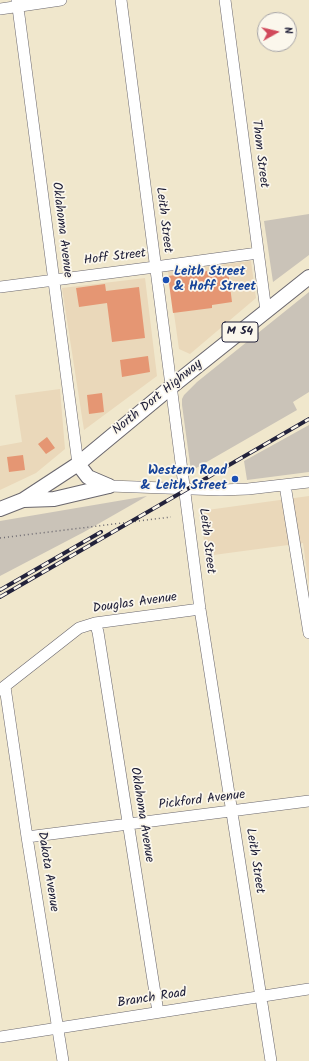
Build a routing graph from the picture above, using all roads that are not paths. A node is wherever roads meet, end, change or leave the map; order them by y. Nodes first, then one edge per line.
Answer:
1 (61, 0) edge
2 (121, 0) edge
3 (225, 0) edge
4 (17, 3) edge
5 (0, 9) edge
6 (258, 253) junction
7 (155, 267) junction
8 (309, 276) edge
9 (53, 280) junction
10 (0, 287) edge
11 (266, 311) junction
12 (171, 387) junction
13 (78, 464) junction
14 (309, 482) edge
15 (285, 485) junction
16 (109, 486) junction
17 (185, 490) junction
18 (23, 500) junction
19 (0, 509) edge
20 (200, 609) junction
21 (95, 623) junction
22 (309, 633) edge
23 (2, 688) edge
24 (309, 801) edge
25 (232, 811) junction
26 (128, 823) junction
27 (27, 837) junction
28 (309, 989) edge
29 (261, 996) junction
30 (158, 1012) junction
31 (57, 1028) junction
32 (0, 1037) edge
33 (63, 1061) edge
34 (271, 1061) edge

1 - 4 street
2 - 7 street, Leith Street
3 - 6 street, Thom Street
4 - 5 street
4 - 9 street, Oklahoma Avenue
6 - 7 street, Hoff Street
6 - 11 street, Thom Street
7 - 9 street, Hoff Street
7 - 12 street, Leith Street
8 - 11 main road, North Dort Highway / M 54
9 - 10 street, Hoff Street
9 - 13 street, Oklahoma Avenue
11 - 12 main road, North Dort Highway / M 54
12 - 13 main road, North Dort Highway / M 54
12 - 17 street, Leith Street
13 - 16 main road
13 - 18 main road, North Dort Highway / M 54
14 - 15 street
15 - 17 street
15 - 22 street
16 - 17 street
16 - 18 main road
17 - 20 street, Leith Street
18 - 19 main road, North Dort Highway / M 54
20 - 21 street, Douglas Avenue
20 - 25 street, Leith Street
21 - 23 street, Douglas Avenue
21 - 26 street, Oklahoma Avenue
23 - 27 street, Dakota Avenue
24 - 25 street, Pickford Avenue
25 - 26 street, Pickford Avenue
25 - 29 street, Leith Street
26 - 27 street, Pickford Avenue
26 - 30 street, Oklahoma Avenue
27 - 31 street, Dakota Avenue
28 - 29 street, Branch Road
29 - 30 street, Branch Road
29 - 34 street, Leith Street
30 - 31 street, Branch Road
31 - 32 street, Branch Road
31 - 33 street, Dakota Avenue

